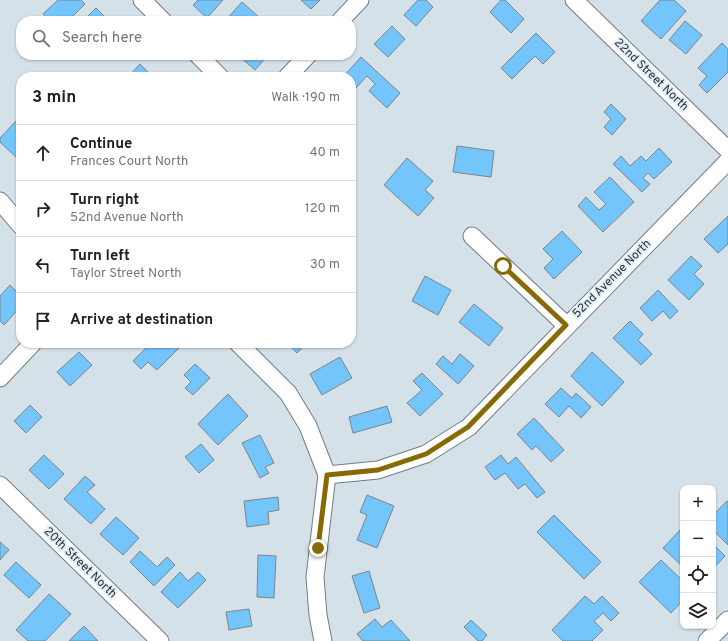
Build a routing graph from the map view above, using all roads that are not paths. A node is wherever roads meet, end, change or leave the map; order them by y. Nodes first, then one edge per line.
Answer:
1 (142, 0) edge
2 (360, 0) edge
3 (574, 0) edge
4 (158, 16) edge
5 (345, 16) edge
6 (203, 60) edge
7 (303, 60) edge
8 (215, 72) edge
9 (293, 72) edge
10 (728, 150) edge
11 (728, 161) edge
12 (0, 201) edge
13 (16, 220) edge
14 (472, 236) dead end
15 (566, 325) junction
16 (28, 348) edge
17 (243, 348) edge
18 (0, 378) edge
19 (327, 475) junction
20 (0, 486) edge
21 (728, 620) edge
22 (160, 641) edge
23 (323, 641) edge
24 (707, 641) edge

1 - 4 street
2 - 5 street
3 - 10 street, 22nd Street North
6 - 8 street
7 - 9 street
11 - 15 street, 52nd Avenue North
12 - 13 street
14 - 15 street
15 - 19 street, 52nd Avenue North
16 - 18 street
17 - 19 street
19 - 23 street
20 - 22 street, 20th Street North
21 - 24 street

